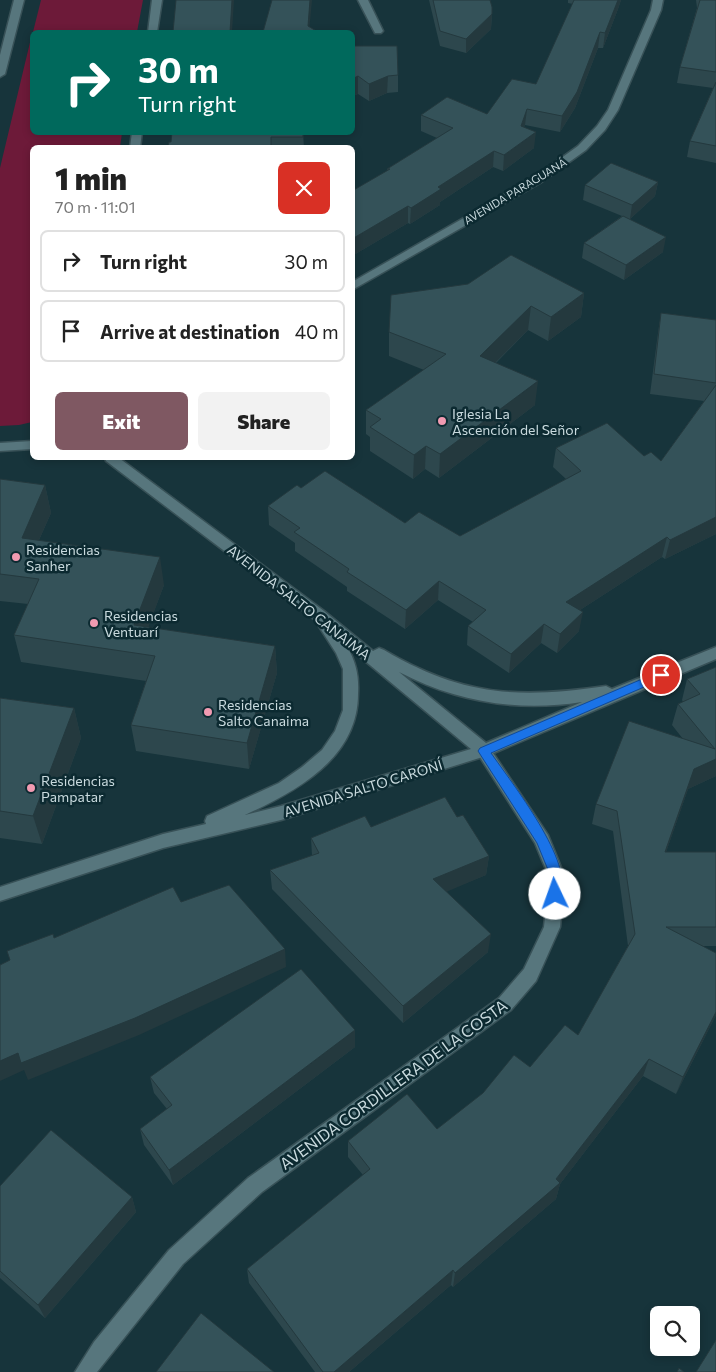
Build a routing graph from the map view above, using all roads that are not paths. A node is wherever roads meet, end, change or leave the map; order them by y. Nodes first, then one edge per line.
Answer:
1 (19, 0) edge
2 (157, 0) edge
3 (363, 0) edge
4 (658, 0) edge
5 (152, 30) edge
6 (378, 31) dead end
7 (0, 74) edge
8 (355, 285) edge
9 (30, 445) edge
10 (0, 447) edge
11 (114, 460) edge
12 (319, 615) junction
13 (716, 653) edge
14 (624, 690) junction
15 (484, 751) junction
16 (163, 841) junction
17 (0, 894) edge
18 (85, 1372) edge

1 - 7 street
2 - 5 street
3 - 6 street
4 - 8 street, AVENIDA PARAGUANÁ
9 - 10 street
11 - 12 street, AVENIDA SALTO CANAIMA
12 - 14 street
12 - 15 street, AVENIDA SALTO CANAIMA
12 - 16 street
13 - 14 street, AVENIDA SALTO CARONÍ
14 - 15 street, AVENIDA SALTO CARONÍ
15 - 16 street, AVENIDA SALTO CARONÍ
15 - 18 street, AVENIDA CORDILLERA DE LA COSTA
16 - 17 street, AVENIDA SALTO CARONÍ

